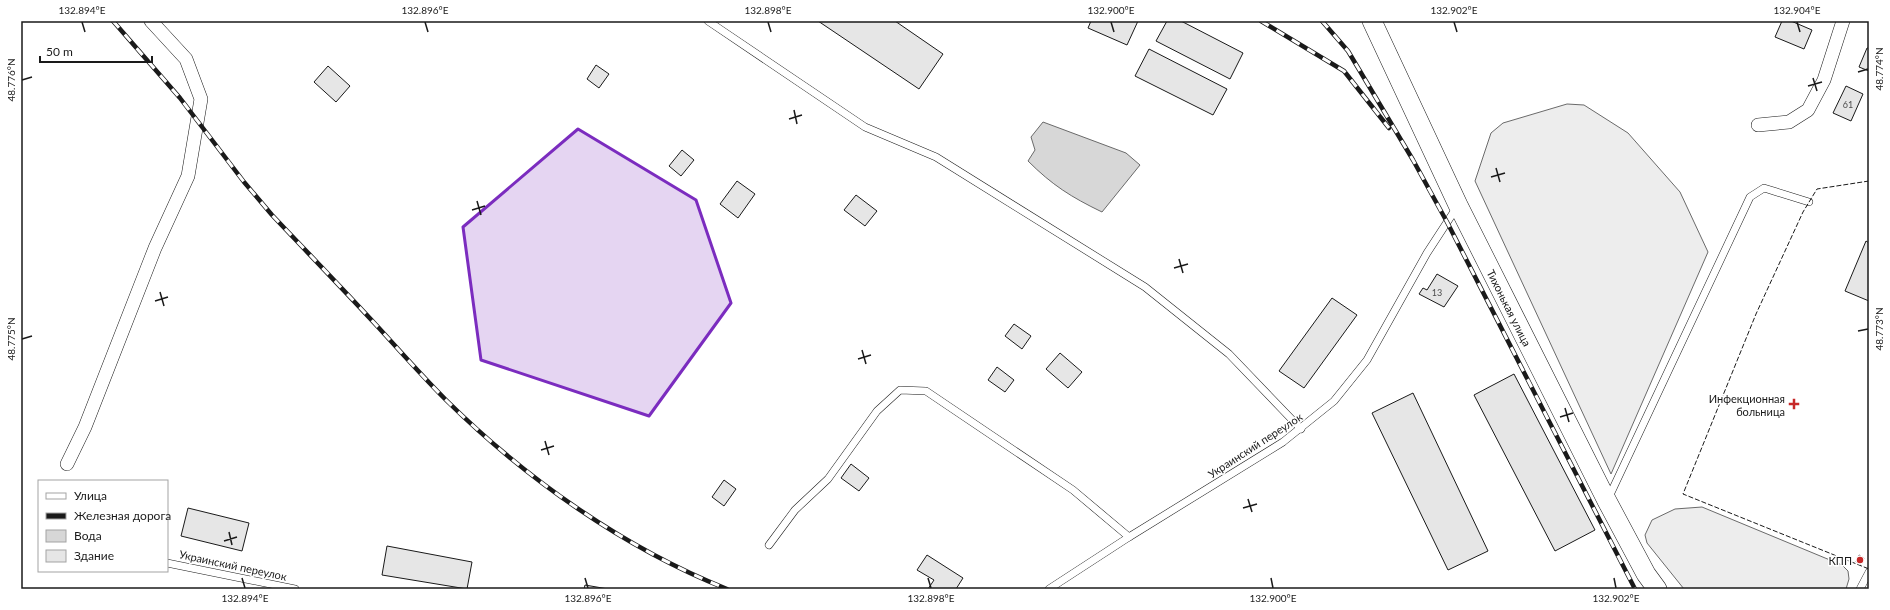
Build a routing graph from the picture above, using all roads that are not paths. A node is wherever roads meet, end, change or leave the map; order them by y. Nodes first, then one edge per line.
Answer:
1 (151, 21) edge
2 (708, 21) edge
3 (1372, 21) edge
4 (1843, 21) edge
5 (1758, 125) dead end
6 (1809, 202) dead end
7 (1458, 205) junction
8 (1301, 429) junction
9 (67, 464) dead end
10 (1607, 501) junction
11 (1129, 537) junction
12 (769, 545) dead end
13 (168, 563) edge
14 (1869, 572) edge
15 (295, 589) edge
16 (1049, 589) edge
17 (1657, 589) edge
18 (1860, 589) edge

1 - 9 street
2 - 8 lane
3 - 7 street, Тихонькая улица
4 - 5 street
6 - 10 lane
7 - 8 lane, Украинский переулок
7 - 10 street, Тихонькая улица
8 - 11 lane, Украинский переулок
10 - 17 street, Тихонькая улица
11 - 12 lane
11 - 16 lane, Украинский переулок
13 - 15 lane, Украинский переулок
14 - 18 lane

